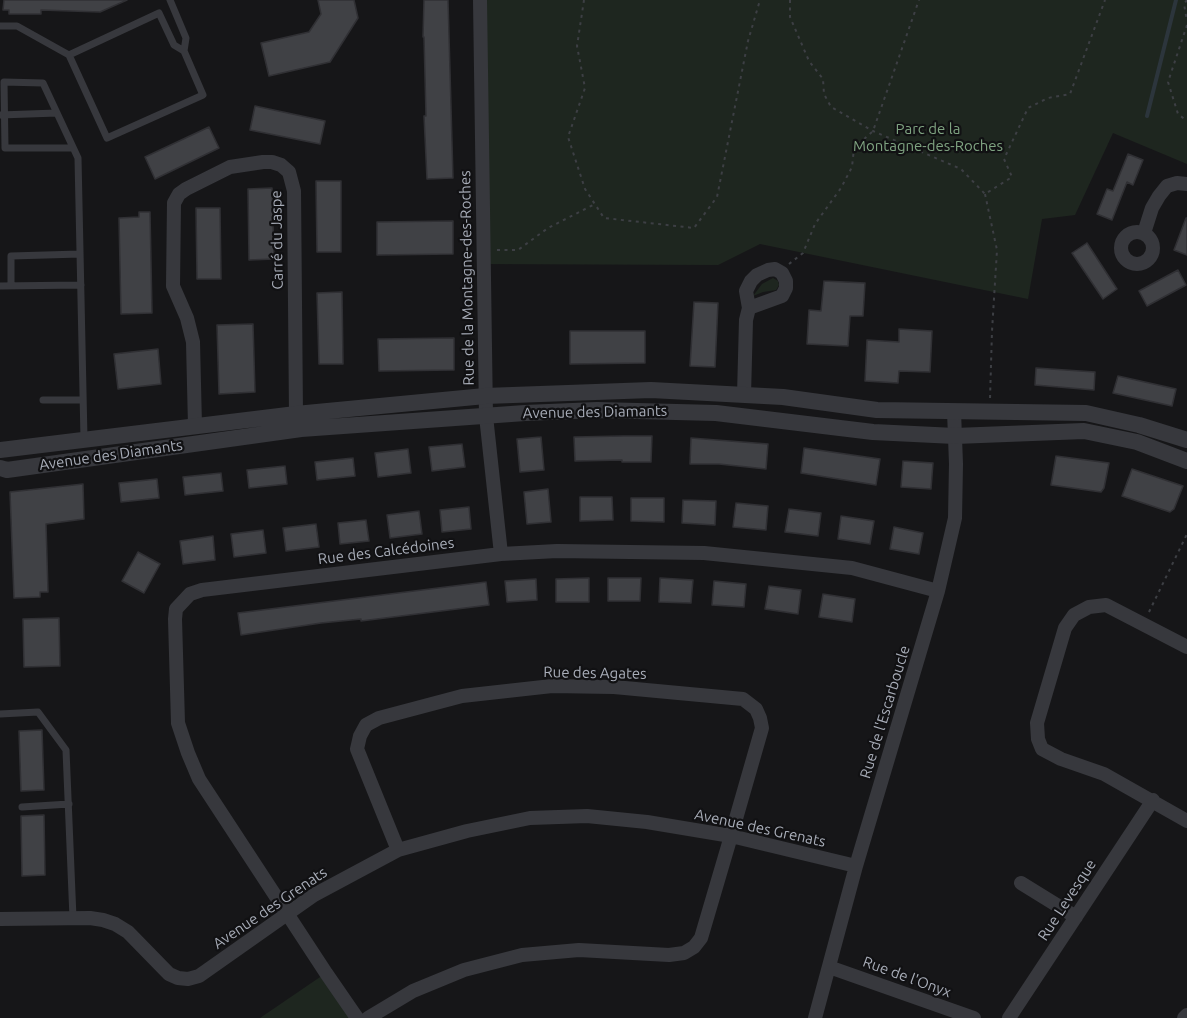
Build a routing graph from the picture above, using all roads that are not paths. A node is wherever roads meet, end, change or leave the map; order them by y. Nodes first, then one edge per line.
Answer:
1 (170, 0) edge
2 (480, 0) edge
3 (0, 26) edge
4 (184, 51) junction
5 (69, 55) junction
6 (57, 113) junction
7 (2, 115) edge
8 (74, 148) junction
9 (1187, 184) edge
10 (1144, 233) dead end
11 (80, 254) junction
12 (81, 285) junction
13 (0, 286) edge
14 (11, 286) junction
15 (749, 308) junction
16 (744, 394) junction
17 (485, 396) junction
18 (43, 400) dead end
19 (83, 400) junction
20 (954, 411) junction
21 (297, 414) junction
22 (486, 416) junction
23 (195, 426) junction
24 (955, 436) junction
25 (84, 439) junction
26 (1187, 440) edge
27 (0, 450) edge
28 (1187, 461) edge
29 (0, 468) edge
30 (501, 554) junction
31 (938, 591) junction
32 (1187, 647) edge
33 (0, 714) edge
34 (1153, 800) junction
35 (69, 804) junction
36 (22, 807) dead end
37 (1187, 821) edge
38 (731, 836) junction
39 (398, 850) junction
40 (856, 866) junction
41 (1021, 883) dead end
42 (287, 914) junction
43 (1076, 917) junction
44 (0, 918) edge
45 (73, 918) junction
46 (830, 967) junction
47 (1187, 1015) edge
48 (357, 1018) edge
49 (368, 1018) edge
50 (815, 1018) edge
51 (974, 1018) edge
52 (1009, 1018) edge
53 (1184, 1018) edge

1 - 4 lane
2 - 17 street, Rue de la Montagne-des-Roches
3 - 5 lane
4 - 5 lane
4 - 5 lane
6 - 7 lane
6 - 7 lane
6 - 8 lane
7 - 8 lane
8 - 11 lane
9 - 10 street
11 - 12 lane
11 - 14 lane
12 - 14 lane
12 - 19 lane
13 - 14 lane
15 - 15 street
15 - 16 street
16 - 17 street, Avenue des Diamants
16 - 20 street, Avenue des Diamants
17 - 21 street, Avenue des Diamants
17 - 22 street, Rue de la Montagne-des-Roches
18 - 19 lane
19 - 25 lane
20 - 24 street, Rue de l'Escarboucle
20 - 26 street, Avenue des Diamants
21 - 23 street, Avenue des Diamants
21 - 23 street, Carré du Jaspe
22 - 24 street, Avenue des Diamants
22 - 29 street, Avenue des Diamants
22 - 30 street, Rue de la Montagne-des-Roches
23 - 25 street, Avenue des Diamants
24 - 28 street, Avenue des Diamants
24 - 31 street, Rue de l'Escarboucle
25 - 27 street, Avenue des Diamants
30 - 31 street, Rue des Calcédoines
30 - 42 street, Rue des Calcédoines
31 - 40 street, Rue de l'Escarboucle
32 - 34 street
33 - 35 lane
34 - 37 street
34 - 43 street, Rue Levesque
35 - 36 lane
35 - 45 lane
38 - 39 street, Avenue des Grenats
38 - 39 street, Rue des Agates
38 - 40 street, Avenue des Grenats
38 - 49 street
39 - 42 street, Avenue des Grenats
40 - 46 street, Rue de l'Escarboucle
41 - 43 street
42 - 45 street, Avenue des Grenats
42 - 48 street
43 - 52 street, Rue Levesque
44 - 45 street, Avenue des Grenats
46 - 50 street, Rue de l'Escarboucle
46 - 51 street, Rue de l'Onyx
47 - 53 street

